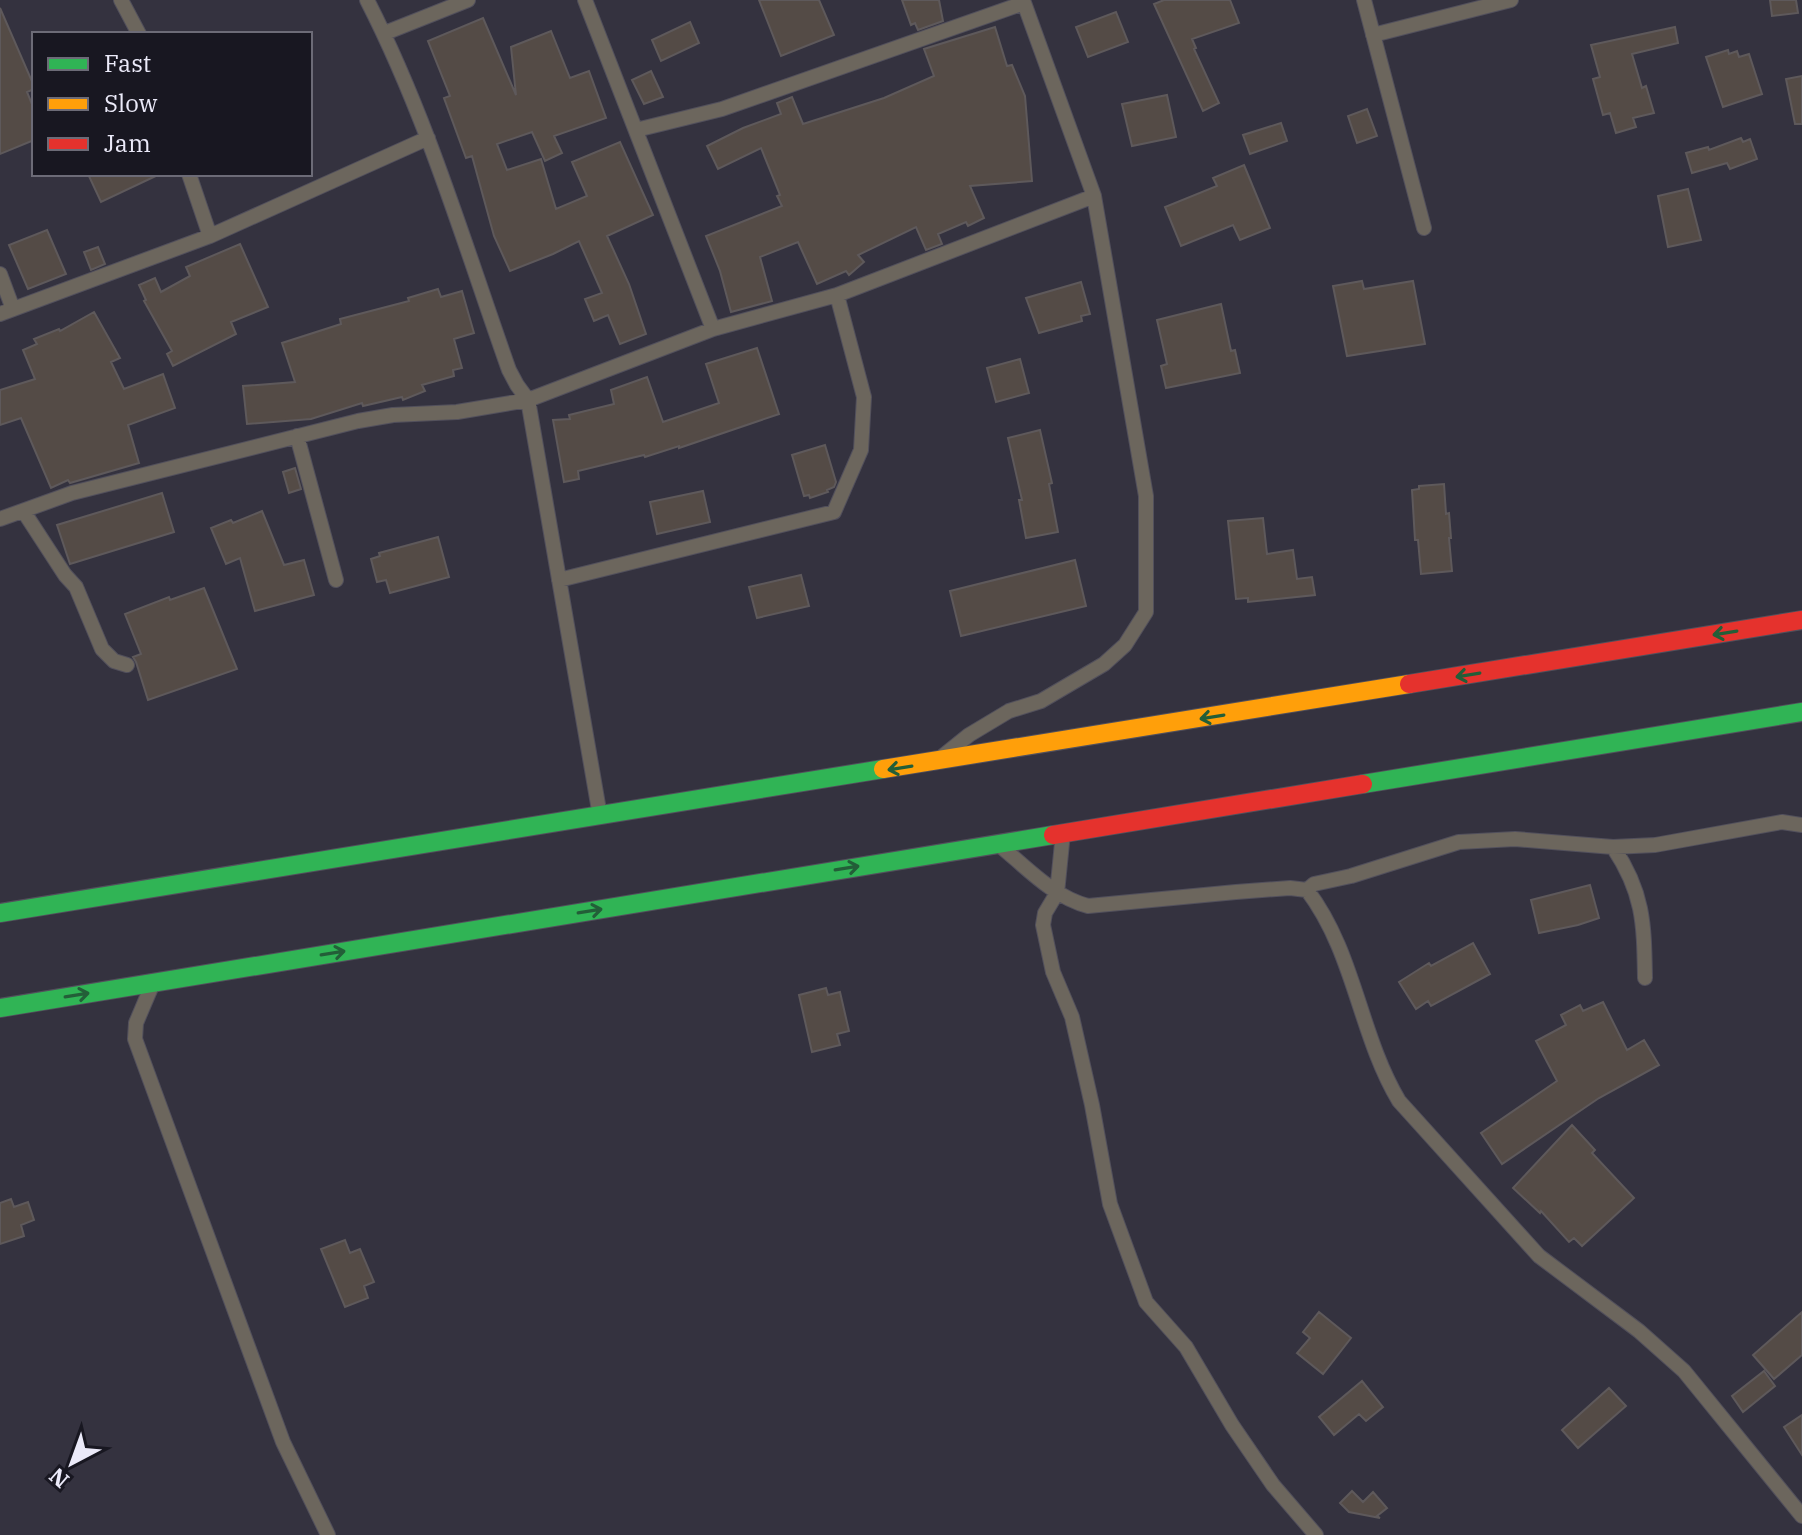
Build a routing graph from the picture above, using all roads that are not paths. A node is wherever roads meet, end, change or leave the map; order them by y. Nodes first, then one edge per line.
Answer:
1 (121, 0) edge
2 (367, 0) edge
3 (468, 0) edge
4 (585, 0) edge
5 (1364, 0) edge
6 (1511, 0) edge
7 (1024, 2) edge
8 (138, 32) edge
9 (385, 33) junction
10 (1373, 35) junction
11 (636, 130) junction
12 (428, 138) junction
13 (190, 176) edge
14 (1094, 196) junction
15 (1424, 228) dead end
16 (210, 236) junction
17 (0, 274) edge
18 (837, 295) junction
19 (7, 312) edge
20 (713, 329) junction
21 (528, 400) junction
22 (297, 436) junction
23 (24, 512) junction
24 (0, 519) edge
25 (336, 580) dead end
26 (559, 580) junction
27 (1802, 620) edge
28 (127, 665) dead end
29 (1802, 712) edge
30 (935, 762) junction
31 (600, 816) junction
32 (1802, 825) edge
33 (1063, 833) junction
34 (997, 844) junction
35 (1613, 847) junction
36 (1307, 890) junction
37 (1057, 893) junction
38 (0, 913) edge
39 (1645, 978) dead end
40 (153, 983) junction
41 (0, 1008) edge
42 (1802, 1516) edge
43 (328, 1535) edge
44 (1316, 1535) edge

1 - 8 street
2 - 9 street
3 - 9 street
4 - 11 street
5 - 10 street
6 - 10 street
7 - 11 street
7 - 14 street
9 - 12 street
10 - 15 street
11 - 20 street
12 - 16 street
12 - 21 street
13 - 16 street
14 - 18 street
14 - 30 street
16 - 19 street
17 - 19 street
18 - 20 street
18 - 26 street
20 - 21 street
21 - 22 street
21 - 26 street
22 - 23 street
22 - 25 street
23 - 24 street
23 - 28 street
26 - 31 street
27 -> 30 highway
29 - 33 highway
30 -> 31 highway
31 - 38 highway
32 - 35 street
33 - 34 highway
33 - 37 street
34 - 37 street
40 -> 34 highway
35 - 36 street
35 - 39 street
36 - 37 street
36 - 42 street
37 - 44 street
41 -> 40 highway
40 - 43 street

